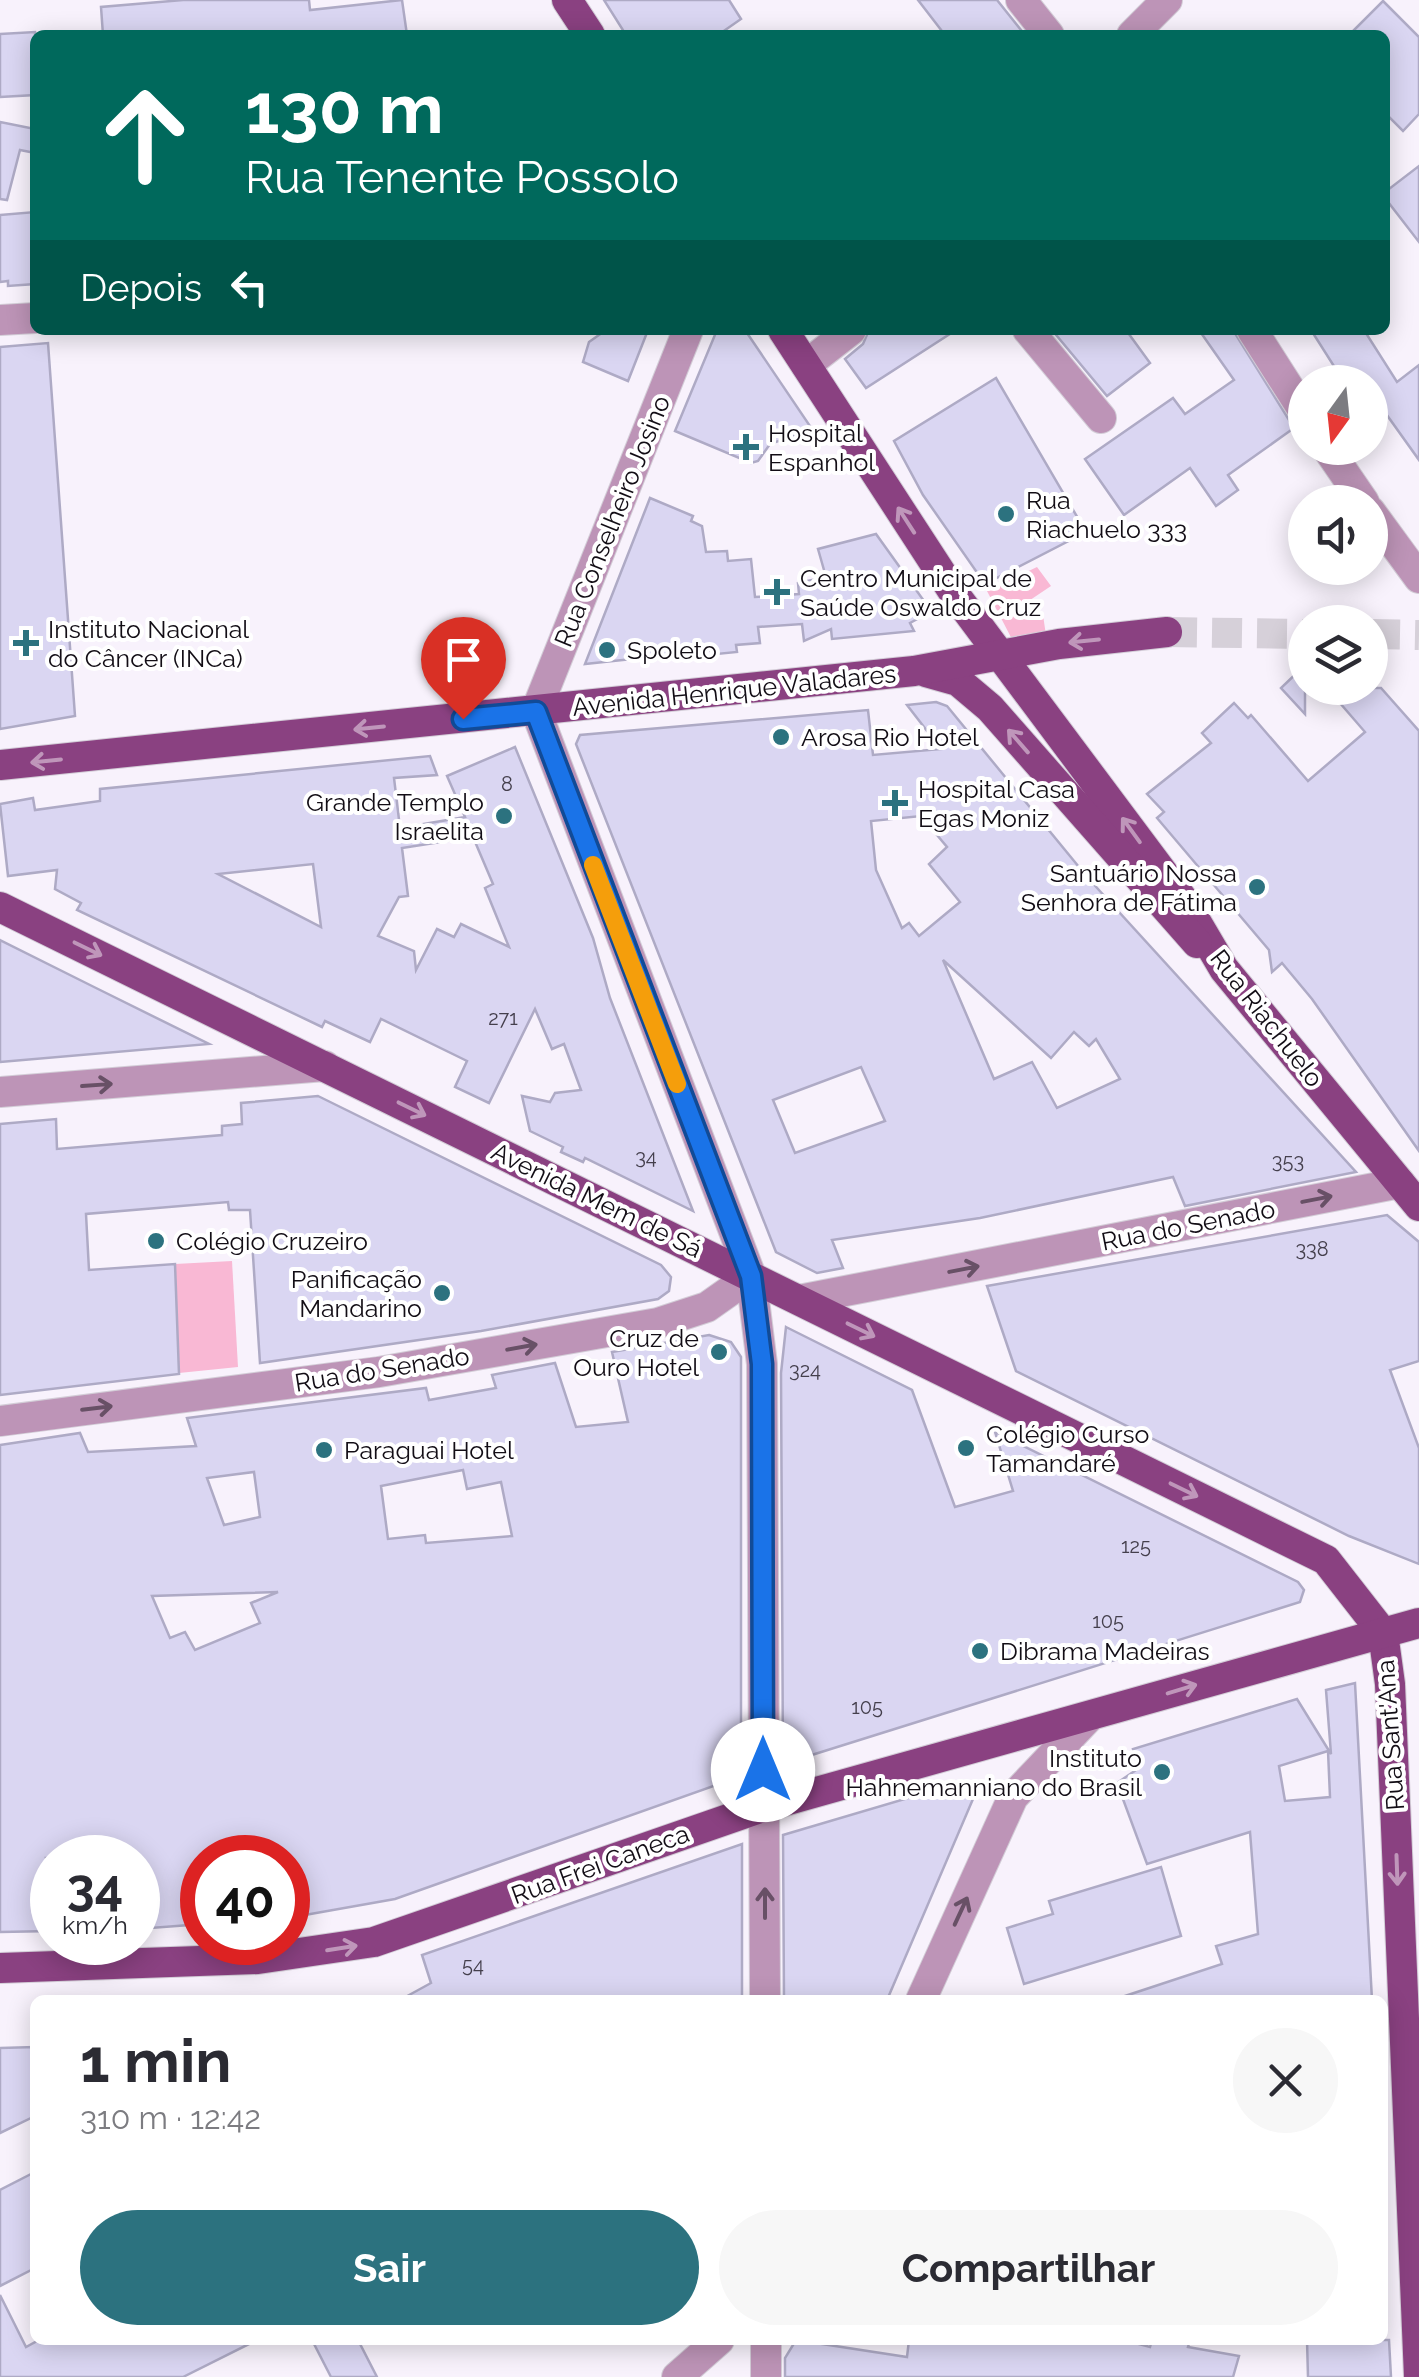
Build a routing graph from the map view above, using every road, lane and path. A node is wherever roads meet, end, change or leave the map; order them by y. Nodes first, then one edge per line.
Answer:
1 (567, 0) edge
2 (1021, 0) edge
3 (1167, 0) edge
4 (587, 30) edge
5 (1045, 30) edge
6 (1137, 30) edge
7 (30, 318) edge
8 (0, 320) edge
9 (686, 335) edge
10 (786, 335) edge
11 (845, 335) edge
12 (1032, 335) edge
13 (1255, 335) edge
14 (806, 365) junction
15 (1288, 386) edge
16 (1100, 418) dead end
17 (1388, 535) edge
18 (1419, 578) edge
19 (1167, 632) tunnel mouth
20 (1003, 657) junction
21 (914, 671) junction
22 (536, 712) junction
23 (0, 765) edge
24 (0, 907) edge
25 (1224, 969) junction
26 (325, 1066) junction
27 (0, 1092) edge
28 (1410, 1194) edge
29 (751, 1276) junction
30 (799, 1300) junction
31 (0, 1421) edge
32 (1419, 1622) edge
33 (1382, 1634) junction
34 (1089, 1717) junction
35 (763, 1806) junction
36 (0, 1968) edge
37 (765, 1995) edge
38 (923, 1995) edge
39 (1417, 2311) edge
40 (714, 2345) edge
41 (766, 2345) edge
42 (677, 2377) edge
43 (766, 2377) edge
44 (1419, 2377) edge

1 - 4 main road
2 - 5 street
3 - 6 street
7 - 8 street
9 - 22 street, Rua Conselheiro Josino
10 - 14 main road, Rua Riachuelo
11 - 14 street
12 - 16 street
13 - 15 street
20 -> 14 main road, Rua Riachuelo
17 - 18 street
19 -> 20 main road, Avenida Henrique Valadares
20 - 21 main road, Avenida Henrique Valadares
25 -> 20 main road, Rua Riachuelo
21 - 22 main road, Avenida Henrique Valadares
25 -> 21 main road
22 -> 23 main road, Avenida Henrique Valadares
22 - 29 street
24 -> 26 main road, Avenida Mem de Sá
25 - 28 main road, Rua Riachuelo
27 -> 26 street
26 -> 29 main road, Avenida Mem de Sá
30 -> 28 street, Rua do Senado
29 - 30 main road, Avenida Mem de Sá
31 -> 29 street, Rua do Senado
29 - 35 street
30 -> 33 main road, Avenida Mem de Sá
32 - 33 main road, Rua Frei Caneca
34 -> 33 main road, Rua Frei Caneca
33 -> 39 main road, Rua Sant'Ana
34 - 35 main road, Rua Frei Caneca
38 -> 34 street
36 -> 35 main road, Rua Frei Caneca
37 -> 35 street
39 - 44 main road, Rua Sant'Ana
40 - 42 street
41 - 43 street

